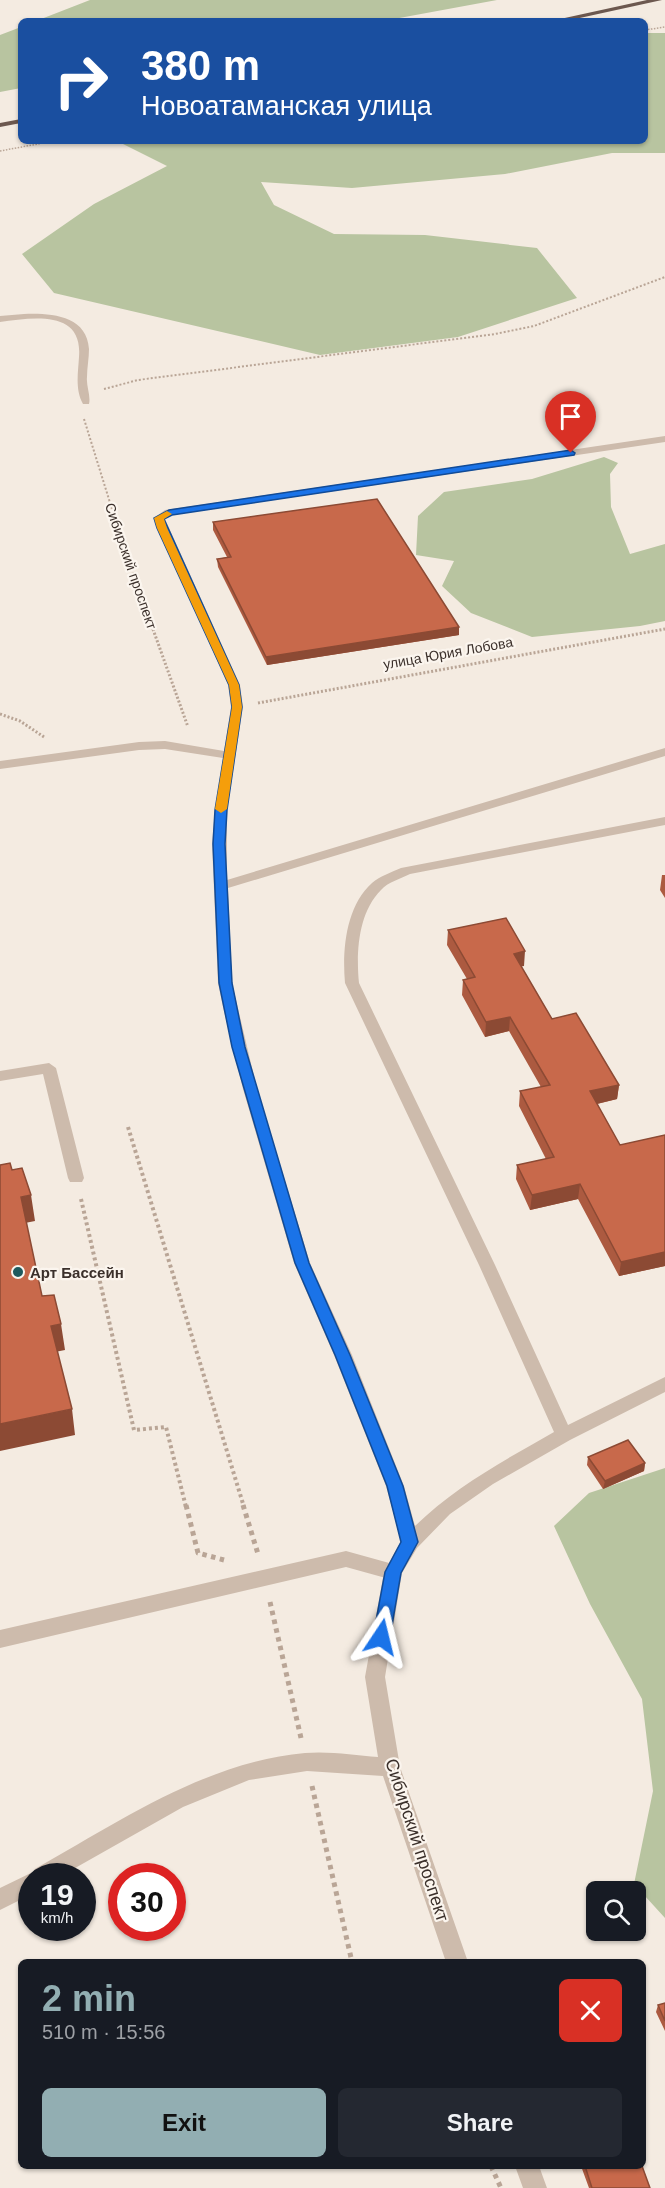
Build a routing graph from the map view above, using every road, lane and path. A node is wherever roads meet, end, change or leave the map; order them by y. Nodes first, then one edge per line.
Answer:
1 (658, 0) edge
2 (570, 18) edge
3 (665, 27) edge
4 (648, 30) edge
5 (18, 122) edge
6 (0, 125) edge
7 (38, 144) edge
8 (0, 151) edge
9 (665, 277) edge
10 (0, 319) edge
11 (86, 402) junction
12 (665, 439) edge
13 (665, 629) edge
14 (237, 707) junction
15 (0, 714) edge
16 (195, 749) junction
17 (665, 752) edge
18 (63, 755) junction
19 (230, 756) junction
20 (0, 765) edge
21 (665, 821) edge
22 (221, 886) junction
23 (0, 1076) edge
24 (128, 1127) dead end
25 (76, 1178) joint
26 (665, 1384) edge
27 (564, 1435) junction
28 (410, 1542) junction
29 (258, 1554) junction
30 (249, 1555) dead end
31 (232, 1559) dead end
32 (393, 1572) junction
33 (264, 1579) junction
34 (0, 1639) edge
35 (307, 1762) junction
36 (390, 1767) junction
37 (65, 1863) edge
38 (18, 1890) edge
39 (0, 1900) edge
40 (351, 1959) edge
41 (456, 1959) edge
42 (492, 2169) edge
43 (528, 2169) edge
44 (501, 2188) edge
45 (535, 2188) edge

1 - 2 highway
3 - 4 path
5 - 6 highway
7 - 8 path
9 - 11 path
10 - 11 street
11 - 16 path, Сибирский проспект
12 - 14 street
13 - 14 path, улица Юрия Лобова
14 - 19 street
15 - 18 path
16 - 18 street
16 - 19 street
17 - 22 street
18 - 20 street
19 - 22 street
21 - 27 street
22 - 28 street
23 - 25 street
24 - 29 path
25 - 31 path
26 - 27 street, Сибирский проспект
27 - 28 street, Сибирский проспект
28 - 32 street, Сибирский проспект
29 - 30 path
29 - 33 path
32 - 33 street
32 - 36 street, Сибирский проспект
33 - 34 street
33 - 35 path
35 - 36 street
35 - 37 street
35 - 40 path
36 - 41 street, Сибирский проспект
38 - 39 street
42 - 44 path
43 - 45 street

